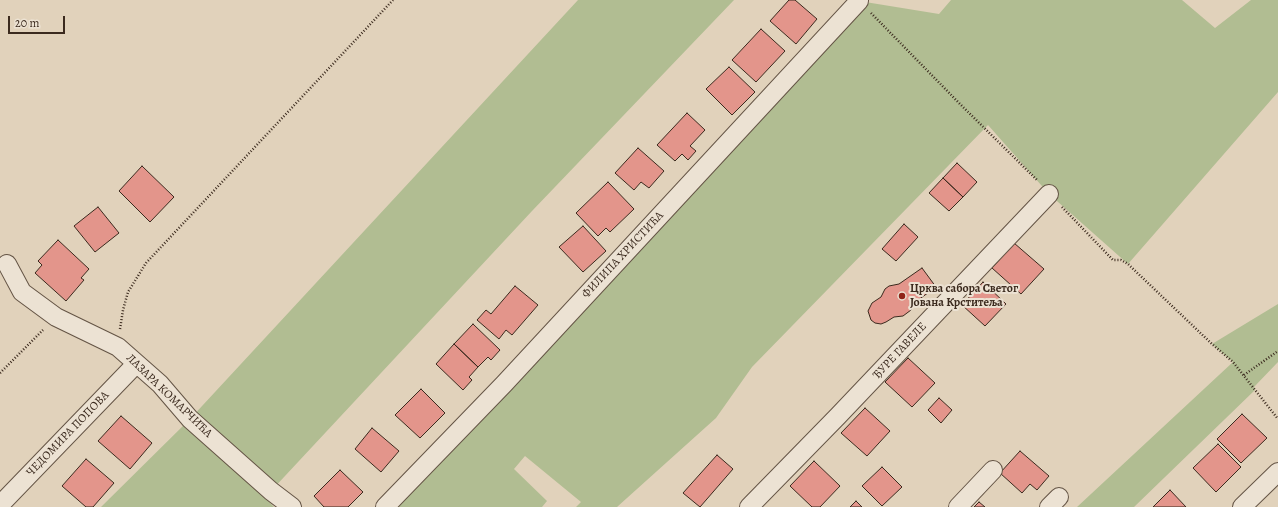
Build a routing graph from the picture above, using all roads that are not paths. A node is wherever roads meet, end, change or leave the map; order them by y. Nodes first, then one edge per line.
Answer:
1 (859, 1) edge
2 (1049, 194) road end
3 (7, 264) dead end
4 (136, 364) junction
5 (993, 470) dead end
6 (1278, 472) edge
7 (0, 505) edge
8 (292, 507) edge
9 (385, 507) edge
10 (749, 507) edge
11 (958, 507) edge
12 (1242, 507) edge

1 - 9 street, ФИЛИПА ХРИСТИЋА
2 - 10 street, ЂУРЕ ГАВЕЛЕ
3 - 4 street, ЛАЗАРА КОМАРЧИЋА
4 - 7 street, ЧЕДОМИРА ПОПОВА
4 - 8 street, ЛАЗАРА КОМАРЧИЋА
5 - 11 street
6 - 12 street

